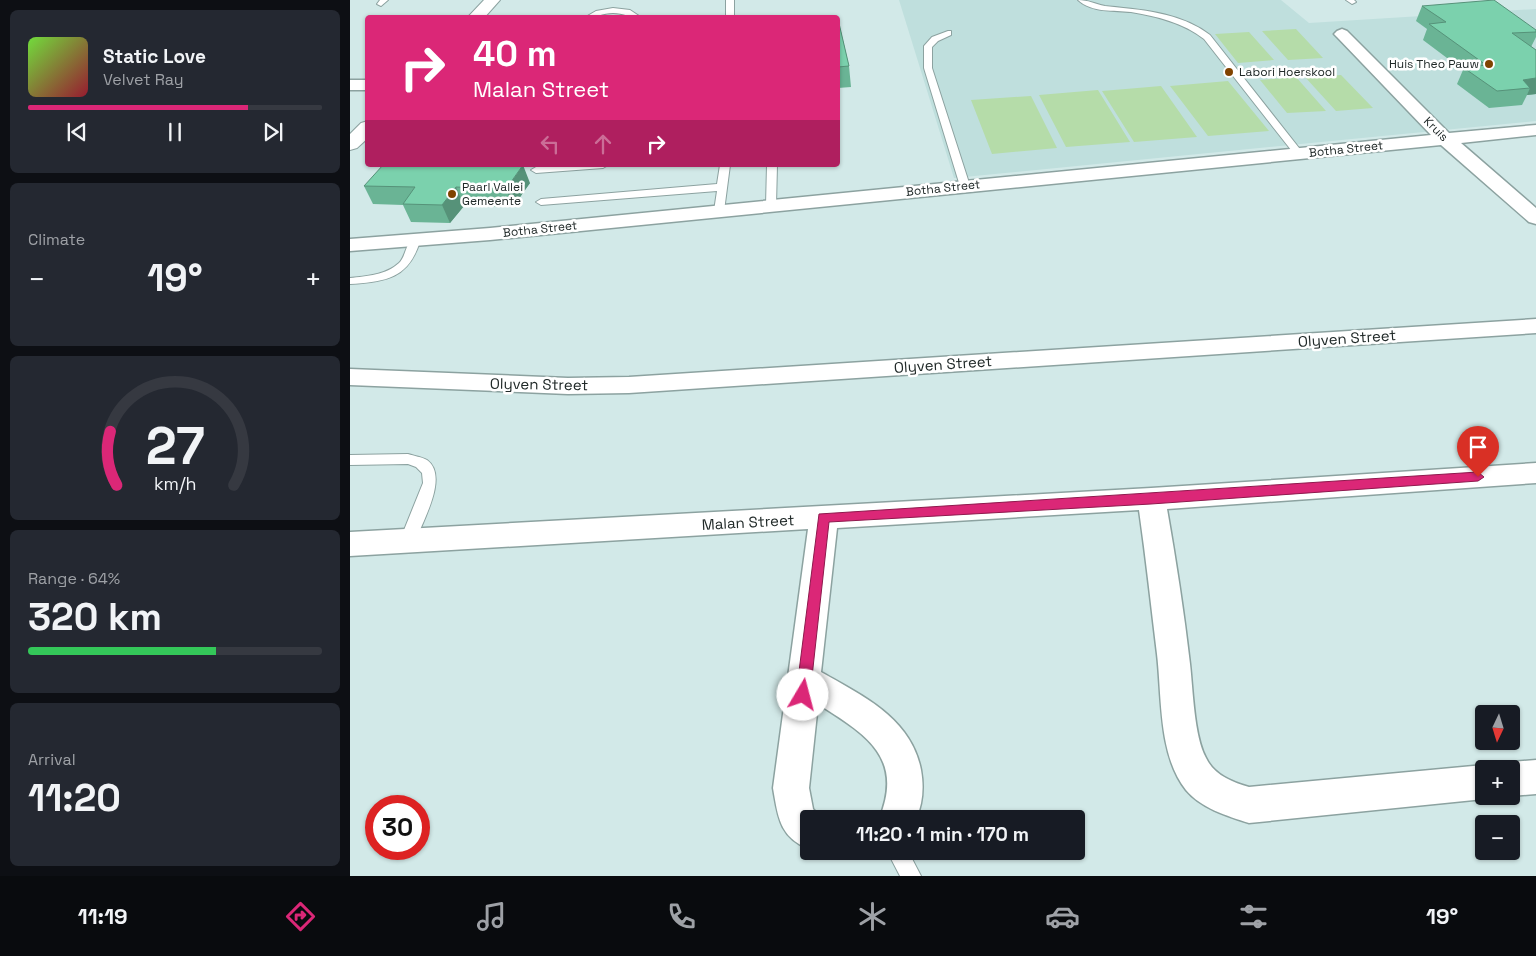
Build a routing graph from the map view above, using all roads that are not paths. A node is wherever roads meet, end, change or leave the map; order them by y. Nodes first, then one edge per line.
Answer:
1 (492, 0) edge
2 (730, 0) edge
3 (1082, 0) edge
4 (478, 15) edge
5 (593, 15) edge
6 (634, 15) edge
7 (730, 15) edge
8 (948, 33) dead end
9 (1342, 34) dead end
10 (365, 84) edge
11 (350, 85) edge
12 (365, 130) edge
13 (1536, 130) edge
14 (1445, 139) junction
15 (350, 144) edge
16 (1298, 153) junction
17 (576, 167) edge
18 (725, 167) edge
19 (772, 167) edge
20 (536, 170) dead end
21 (965, 186) junction
22 (722, 187) junction
23 (541, 202) dead end
24 (771, 205) junction
25 (719, 211) junction
26 (1536, 218) edge
27 (415, 242) junction
28 (350, 245) edge
29 (350, 281) edge
30 (1536, 326) edge
31 (350, 377) edge
32 (350, 460) edge
33 (1536, 473) edge
34 (1151, 499) junction
35 (824, 517) junction
36 (408, 540) junction
37 (350, 544) edge
38 (805, 679) junction
39 (1536, 777) edge
40 (1520, 778) edge
41 (1475, 783) edge
42 (902, 810) edge
43 (800, 821) edge
44 (902, 860) edge
45 (911, 876) edge

1 - 4 main road
2 - 7 lane
3 - 16 lane
5 - 6 lane
8 - 21 lane
9 - 14 street, Kruis
10 - 11 street
12 - 15 main road
13 - 14 street, Botha Street
14 - 16 street, Botha Street
14 - 26 street, Kruis
16 - 21 street, Botha Street
17 - 20 lane
18 - 22 lane
19 - 24 lane
21 - 24 street, Botha Street
22 - 23 lane
22 - 25 lane
24 - 25 street, Botha Street
25 - 27 street, Botha Street
27 - 28 street, Botha Street
27 - 29 lane
30 - 31 street, Olyven Street
32 - 36 lane
33 - 34 street, Malan Street
34 - 35 street, Malan Street
34 - 41 street
35 - 36 street, Malan Street
35 - 38 street
36 - 37 street, Malan Street
38 - 42 street
38 - 43 street
39 - 40 street
44 - 45 lane

